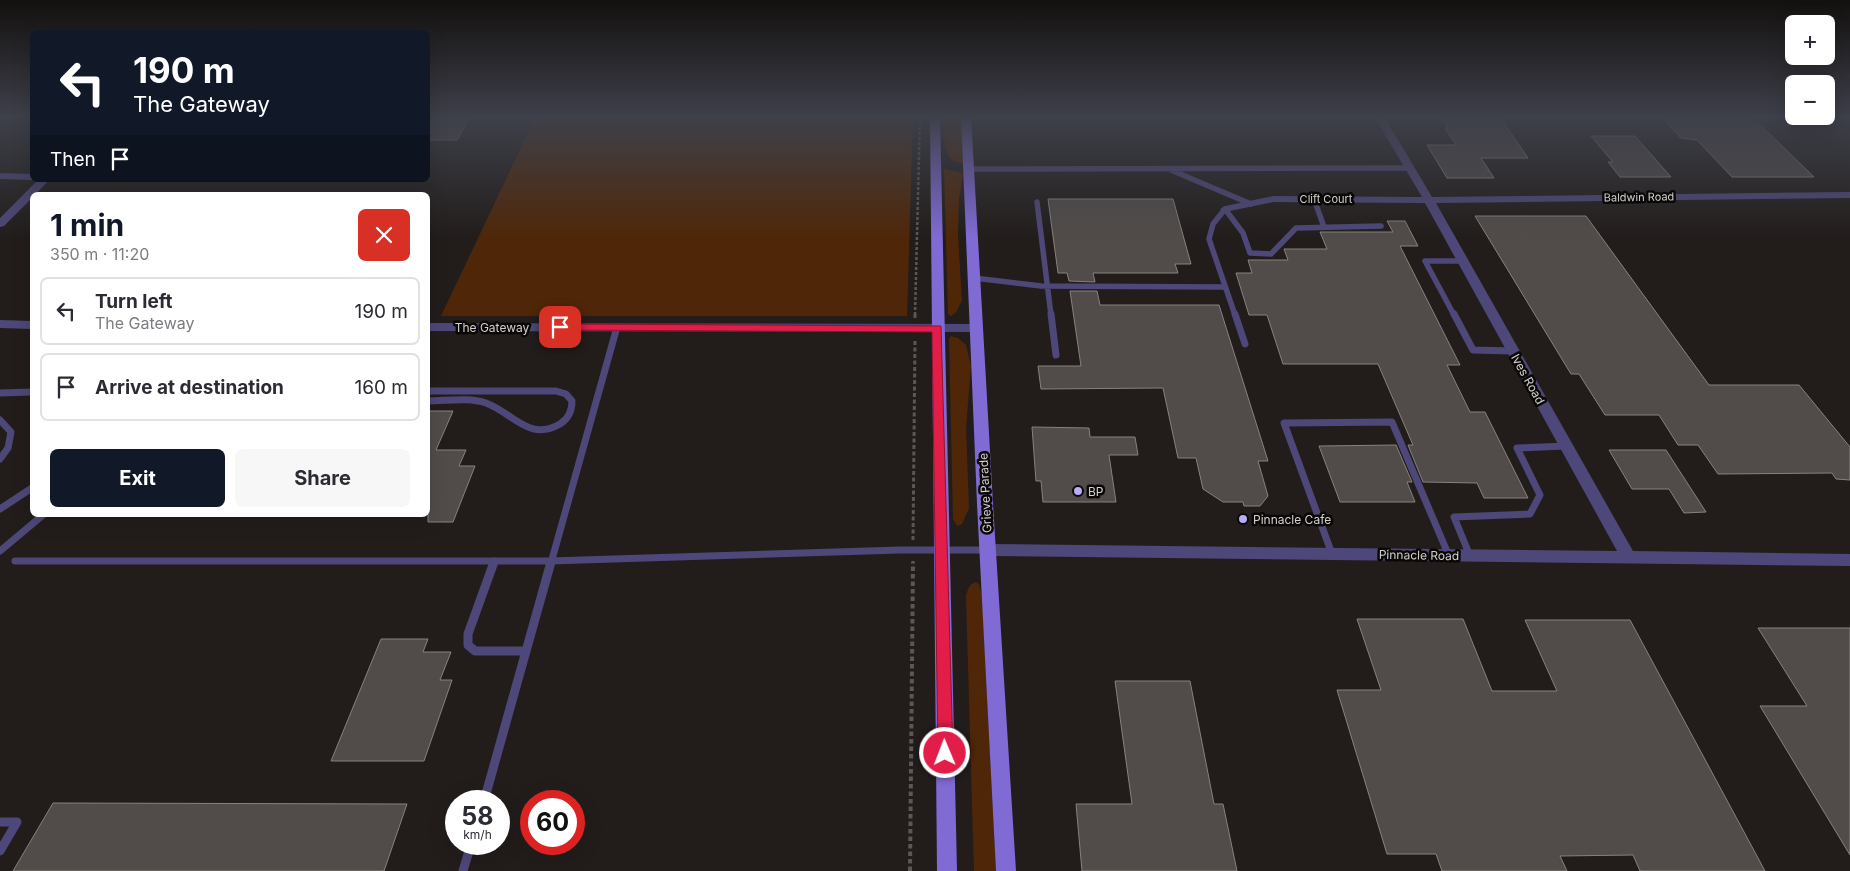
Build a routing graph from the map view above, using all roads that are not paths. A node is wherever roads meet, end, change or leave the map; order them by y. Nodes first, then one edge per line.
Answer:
1 (935, 157) edge
2 (968, 157) edge
3 (1404, 157) edge
4 (1167, 168) junction
5 (1411, 168) junction
6 (969, 169) junction
7 (0, 176) edge
8 (30, 177) edge
9 (42, 182) edge
10 (32, 192) edge
11 (30, 195) edge
12 (1850, 195) edge
13 (1314, 199) junction
14 (1428, 200) junction
15 (1037, 202) dead end
16 (1251, 204) junction
17 (1225, 209) junction
18 (0, 224) edge
19 (1381, 226) dead end
20 (1324, 227) junction
21 (1462, 261) junction
22 (974, 278) junction
23 (1048, 286) junction
24 (1225, 287) junction
25 (0, 324) edge
26 (30, 324) edge
27 (430, 326) edge
28 (617, 328) junction
29 (977, 328) junction
30 (937, 329) junction
31 (1245, 344) dead end
32 (1513, 351) junction
33 (1056, 355) dead end
34 (430, 391) edge
35 (30, 392) edge
36 (0, 393) edge
37 (430, 401) edge
38 (0, 420) edge
39 (1566, 446) junction
40 (0, 459) edge
41 (30, 489) edge
42 (0, 510) edge
43 (40, 517) edge
44 (3, 544) edge
45 (942, 550) junction
46 (989, 550) junction
47 (0, 551) edge
48 (1332, 554) junction
49 (1450, 556) junction
50 (1470, 556) junction
51 (1629, 558) junction
52 (1850, 560) edge
53 (16, 561) dead end
54 (494, 561) junction
55 (550, 561) junction
56 (526, 651) junction
57 (487, 790) edge
58 (0, 822) edge
59 (0, 851) edge
60 (468, 855) edge
61 (463, 871) edge
62 (947, 871) edge
63 (1006, 871) edge

1 - 30 main road
2 - 6 main road, Grieve Parade
3 - 5 street, Ives Road
4 - 5 lane
4 - 6 lane
4 - 16 lane
5 - 14 street, Ives Road
6 - 22 main road, Grieve Parade
7 - 8 street
9 - 10 street
11 - 18 street
12 - 14 street, Baldwin Road
13 - 14 street, Clift Court
13 - 16 street, Clift Court
13 - 20 lane
14 - 21 street, Ives Road
15 - 23 lane
16 - 17 street, Clift Court
17 - 20 lane
17 - 24 lane
19 - 20 lane
21 - 32 street, Ives Road
21 - 32 lane
22 - 23 lane
22 - 29 main road, Grieve Parade
23 - 24 lane
23 - 33 lane
24 - 31 lane
25 - 26 street
27 - 28 street, The Gateway
28 - 30 street, The Gateway
28 - 55 lane
29 - 30 street, The Gateway
29 - 46 main road, Grieve Parade
30 - 45 main road
32 - 39 street, Ives Road
34 - 37 lane
35 - 36 lane
38 - 40 lane
39 - 50 lane
39 - 51 street, Ives Road
41 - 42 lane
43 - 44 lane
44 - 47 lane
45 - 46 lane
45 - 55 lane
45 - 62 main road
46 - 48 street, Pinnacle Road
46 - 63 main road, Grieve Parade
48 - 49 street, Pinnacle Road
48 - 49 lane
49 - 50 street, Pinnacle Road
50 - 51 street, Pinnacle Road
51 - 52 street, Pinnacle Road
53 - 54 lane
54 - 55 lane
54 - 56 lane
55 - 56 lane
56 - 57 lane
58 - 59 lane
60 - 61 lane

